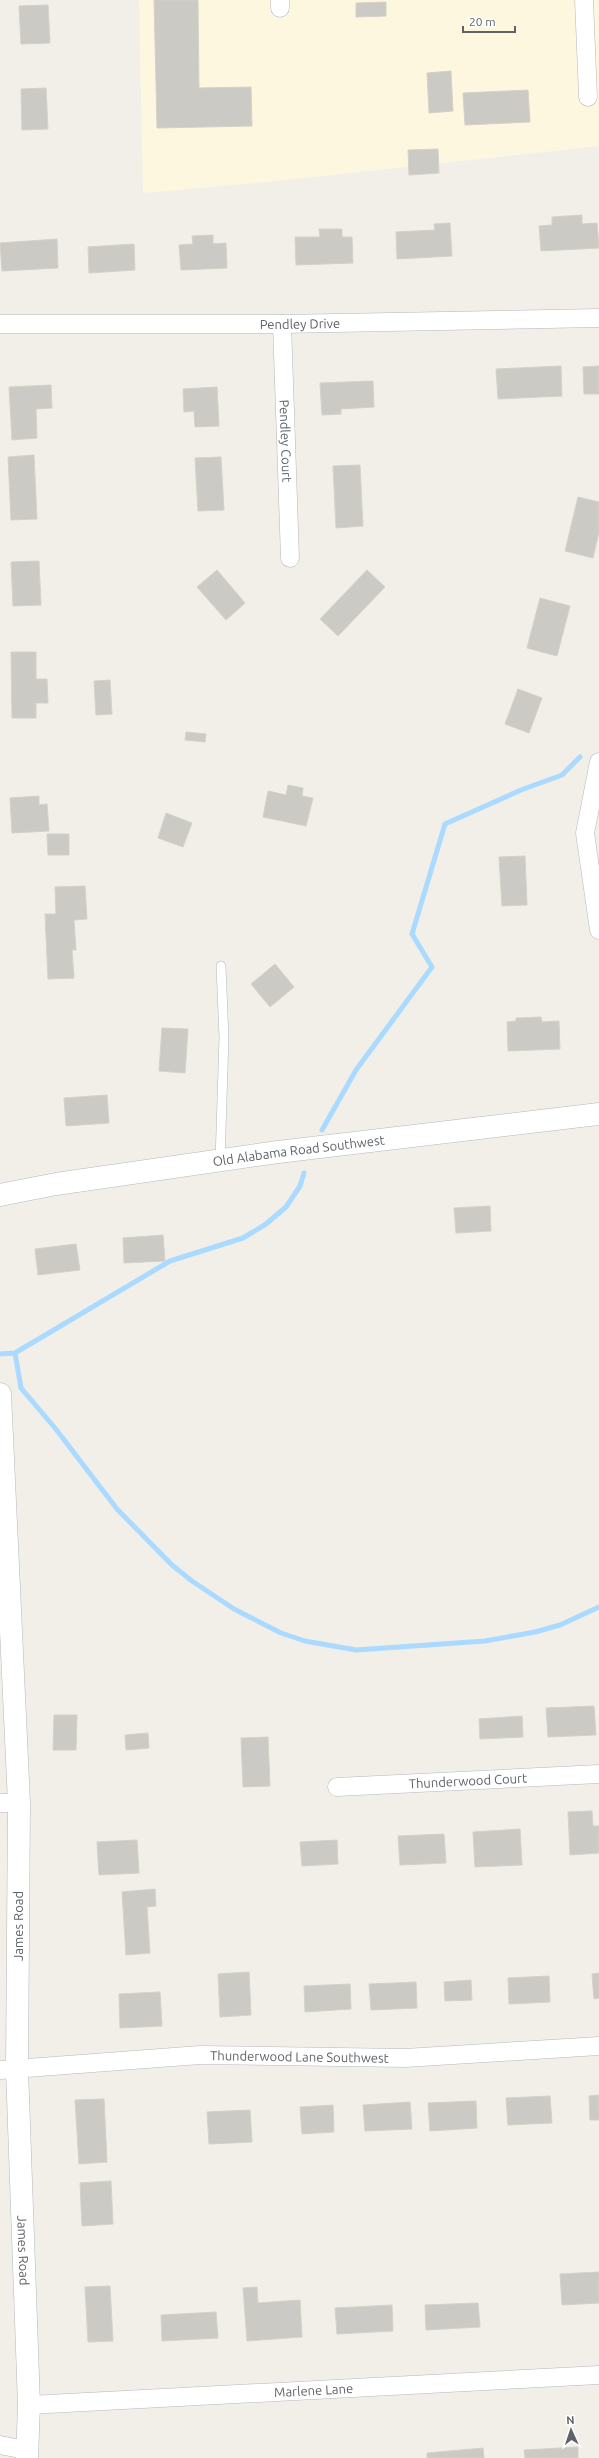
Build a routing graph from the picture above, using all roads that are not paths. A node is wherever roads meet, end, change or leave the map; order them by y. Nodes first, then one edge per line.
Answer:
1 (584, 0) edge
2 (592, 88) edge
3 (599, 318) edge
4 (0, 324) edge
5 (282, 324) junction
6 (290, 558) dead end
7 (599, 762) edge
8 (599, 819) edge
9 (588, 848) junction
10 (599, 930) edge
11 (221, 966) dead end
12 (599, 1114) edge
13 (220, 1162) junction
14 (0, 1195) edge
15 (0, 1394) edge
16 (599, 1774) edge
17 (337, 1787) dead end
18 (9, 1803) edge
19 (599, 2046) edge
20 (8, 2070) edge
21 (599, 2375) edge
22 (29, 2405) junction
23 (0, 2445) edge
24 (27, 2454) edge

1 - 2 street
3 - 5 street, Pendley Drive
4 - 5 street, Pendley Drive
5 - 6 street, Pendley Court
7 - 9 street
8 - 9 street
9 - 10 street
11 - 13 lane
12 - 13 street, Old Alabama Road Southwest
13 - 14 street, Old Alabama Road Southwest
15 - 18 street, James Road
16 - 17 street, Thunderwood Court
18 - 20 street, James Road
19 - 20 street, Thunderwood Lane Southwest
20 - 22 street, James Road
21 - 22 street, Marlene Lane
22 - 24 street, James Road
23 - 24 street

